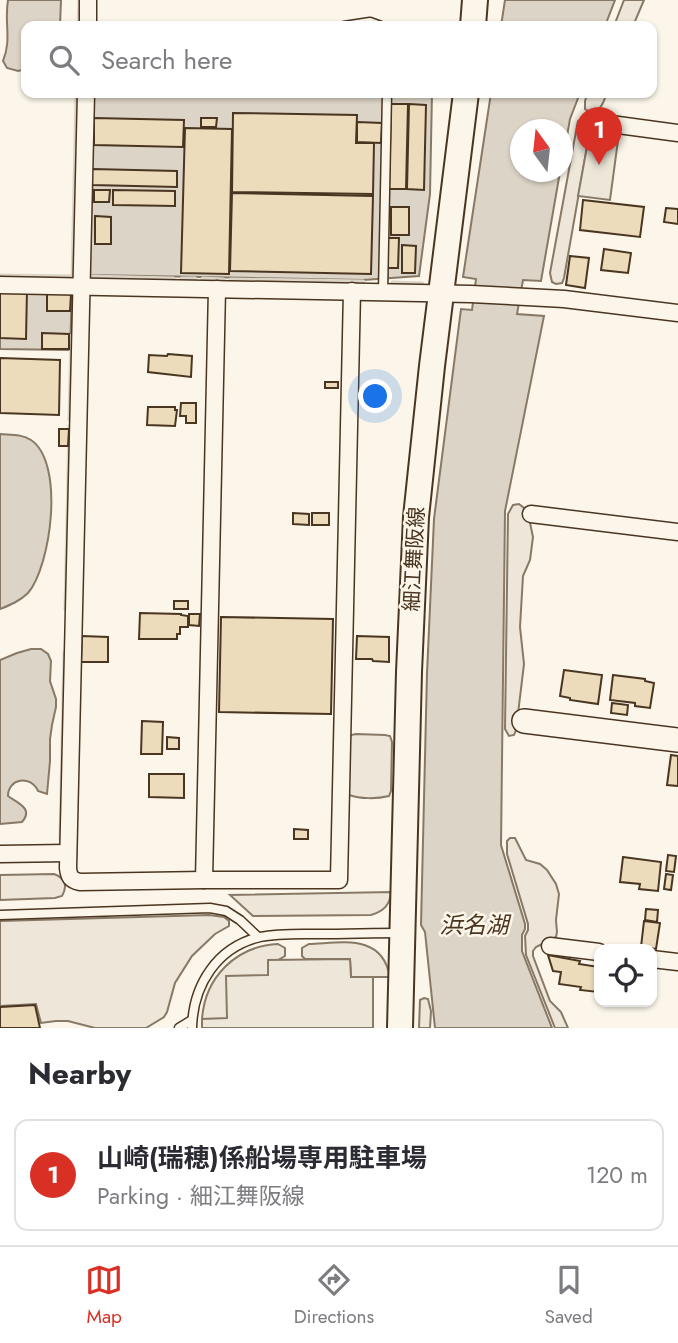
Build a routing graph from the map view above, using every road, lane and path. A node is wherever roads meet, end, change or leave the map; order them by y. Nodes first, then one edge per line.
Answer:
1 (88, 0) edge
2 (475, 0) edge
3 (88, 21) edge
4 (473, 21) edge
5 (86, 98) edge
6 (387, 98) edge
7 (465, 98) edge
8 (596, 122) dead end
9 (678, 133) edge
10 (0, 285) edge
11 (82, 286) junction
12 (217, 289) junction
13 (352, 292) junction
14 (383, 292) junction
15 (441, 293) junction
16 (678, 313) edge
17 (531, 514) dead end
18 (678, 532) edge
19 (524, 721) dead end
20 (678, 740) edge
21 (68, 853) junction
22 (0, 854) edge
23 (204, 880) junction
24 (0, 915) edge
25 (402, 933) junction
26 (258, 937) junction
27 (550, 946) dead end
28 (594, 952) edge
29 (657, 960) edge
30 (678, 962) edge
31 (192, 1024) edge
32 (179, 1028) edge
33 (400, 1028) edge

1 - 3 street
2 - 4 main road
5 - 11 street
6 - 14 lane
7 - 15 main road, 細江舞阪線
8 - 9 street
10 - 11 street
11 - 12 street
11 - 21 street
12 - 13 street
12 - 23 street
13 - 14 street
13 - 23 street
14 - 15 street
15 - 16 street
15 - 25 main road, 細江舞阪線
17 - 18 street
19 - 20 street
21 - 22 street
21 - 23 street
24 - 26 lane
25 - 26 lane
25 - 33 main road, 細江舞阪線
26 - 31 lane
27 - 28 street
29 - 30 street
31 - 32 lane

